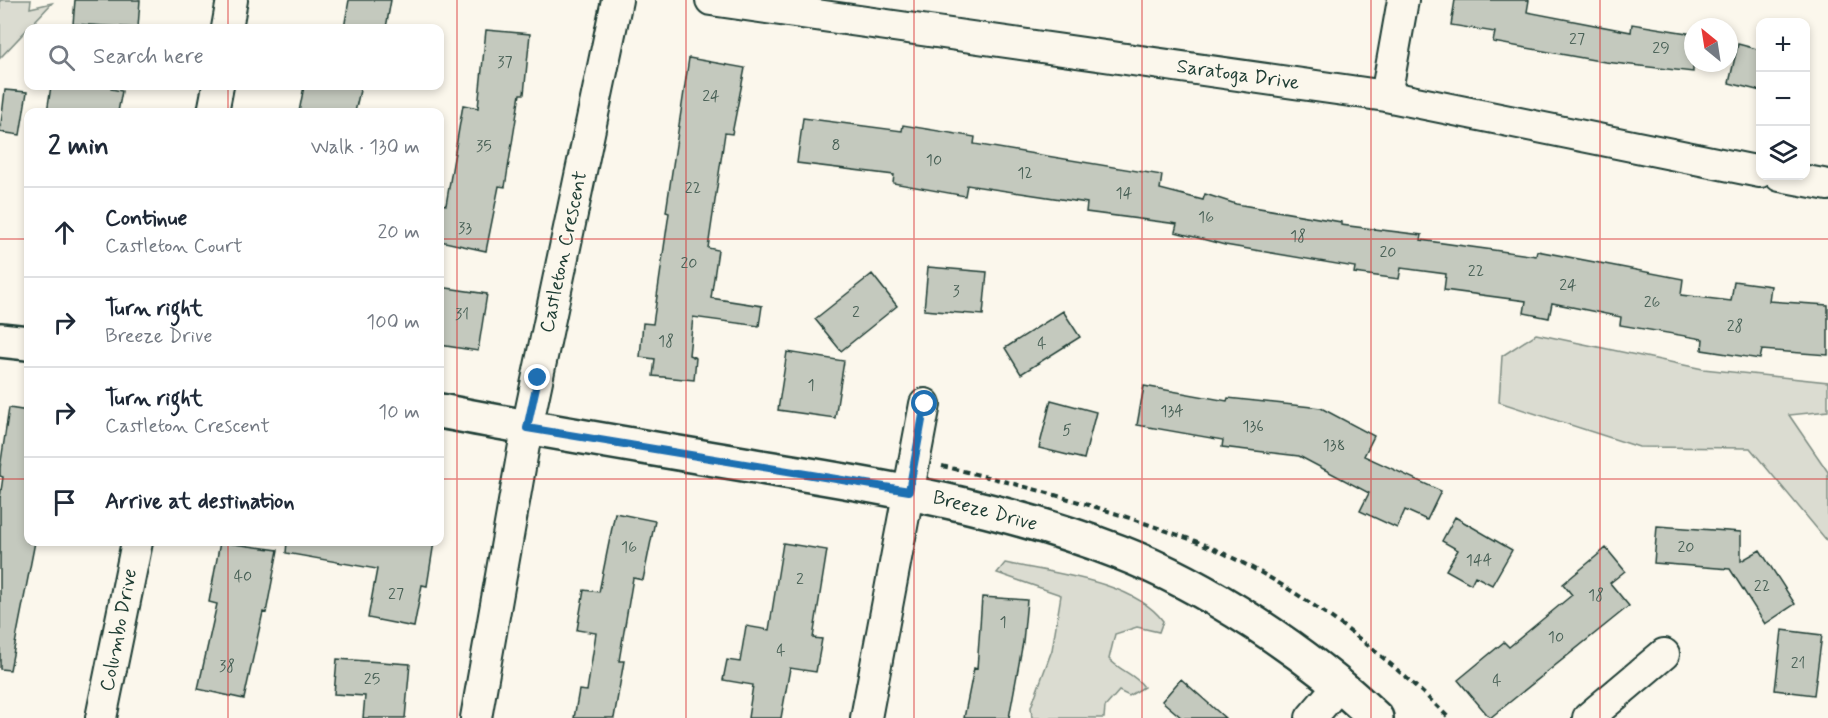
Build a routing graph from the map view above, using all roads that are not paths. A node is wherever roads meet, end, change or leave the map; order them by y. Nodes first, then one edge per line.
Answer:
1 (232, 0) edge
2 (617, 0) edge
3 (711, 0) edge
4 (1403, 0) edge
5 (228, 24) edge
6 (217, 90) edge
7 (1386, 96) junction
8 (214, 108) edge
9 (1756, 171) edge
10 (1801, 180) edge
11 (1828, 185) edge
12 (0, 340) edge
13 (24, 343) edge
14 (925, 404) dead end
15 (444, 412) edge
16 (527, 428) junction
17 (909, 491) junction
18 (136, 546) edge
19 (1664, 654) dead end
20 (1340, 684) junction
21 (101, 718) edge
22 (476, 718) edge
23 (866, 718) edge
24 (1311, 718) edge
25 (1376, 718) edge
26 (1588, 718) edge

1 - 5 street
2 - 16 street, Castleton Crescent
3 - 7 street, Saratoga Drive
4 - 7 street
6 - 8 street
7 - 9 street, Saratoga Drive
10 - 11 street
12 - 13 street
14 - 17 street
15 - 16 street, Breeze Drive
16 - 17 street, Breeze Drive
16 - 22 street, Castleton Crescent
17 - 20 street, Breeze Drive
17 - 23 street
18 - 21 street, Columbo Drive
19 - 26 street
20 - 24 street
20 - 25 street, Breeze Drive

